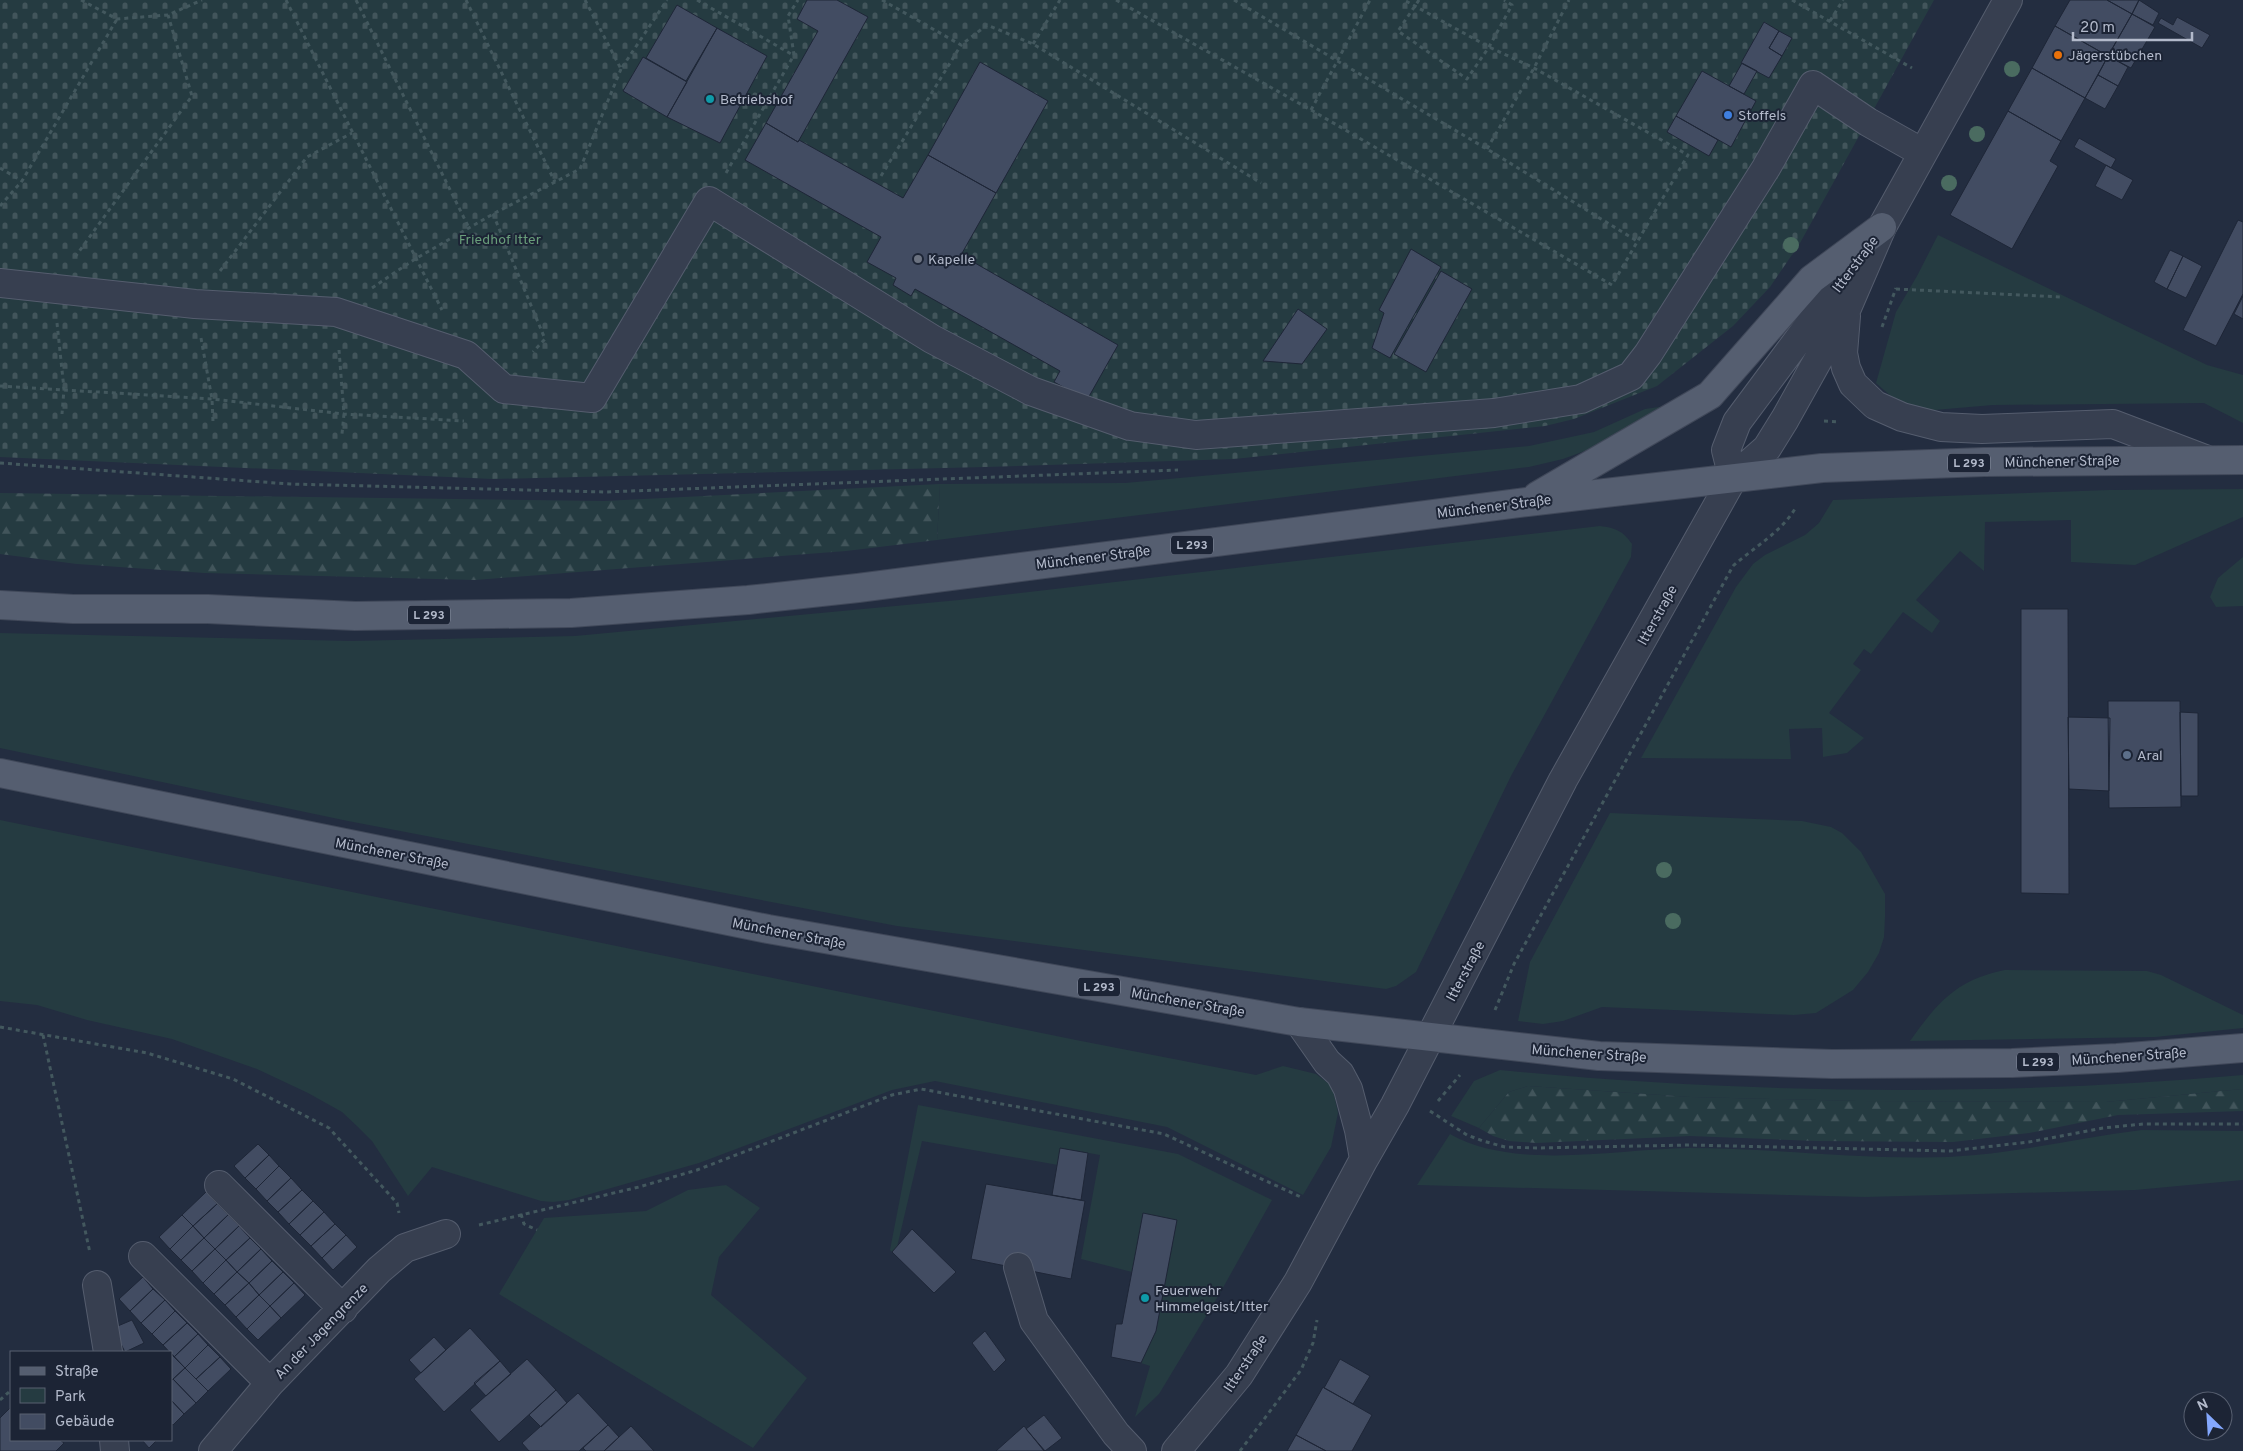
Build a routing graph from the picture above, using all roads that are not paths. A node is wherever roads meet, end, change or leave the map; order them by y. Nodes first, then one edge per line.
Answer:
1 (2008, 0) edge
2 (1923, 153) junction
3 (1882, 227) junction
4 (0, 283) edge
5 (1847, 308) junction
6 (2205, 459) junction
7 (2243, 460) edge
8 (1733, 478) junction
9 (1527, 502) junction
10 (0, 605) edge
11 (0, 773) edge
12 (1299, 1022) junction
13 (1430, 1037) junction
14 (2243, 1048) edge
15 (1364, 1159) junction
16 (219, 1185) dead end
17 (446, 1234) road end
18 (143, 1256) dead end
19 (1018, 1267) dead end
20 (97, 1285) road end
21 (342, 1310) junction
22 (108, 1351) edge
23 (270, 1383) junction
24 (213, 1451) edge
25 (1132, 1451) edge
26 (1176, 1451) edge

1 - 2 street, Itterstraße
2 - 3 street, Itterstraße
2 - 4 street
3 - 5 street, Itterstraße
3 - 8 street, Itterstraße
3 - 9 main road
5 - 6 street
5 - 8 street, Itterstraße
6 - 7 main road, Münchener Straße / L 293
6 - 8 main road, Münchener Straße / L 293
8 - 9 main road, Münchener Straße / L 293
8 - 13 street, Itterstraße
9 - 10 main road, Münchener Straße / L 293
11 - 12 main road, Münchener Straße / L 293
12 - 13 main road, Münchener Straße / L 293
12 - 15 street
13 - 14 main road, Münchener Straße / L 293
13 - 15 street, Itterstraße
15 - 26 street, Itterstraße
16 - 21 street
17 - 21 street, An der Jagengrenze
18 - 23 street
19 - 25 street
20 - 22 street
21 - 23 street, An der Jagengrenze
23 - 24 street, An der Jagengrenze

